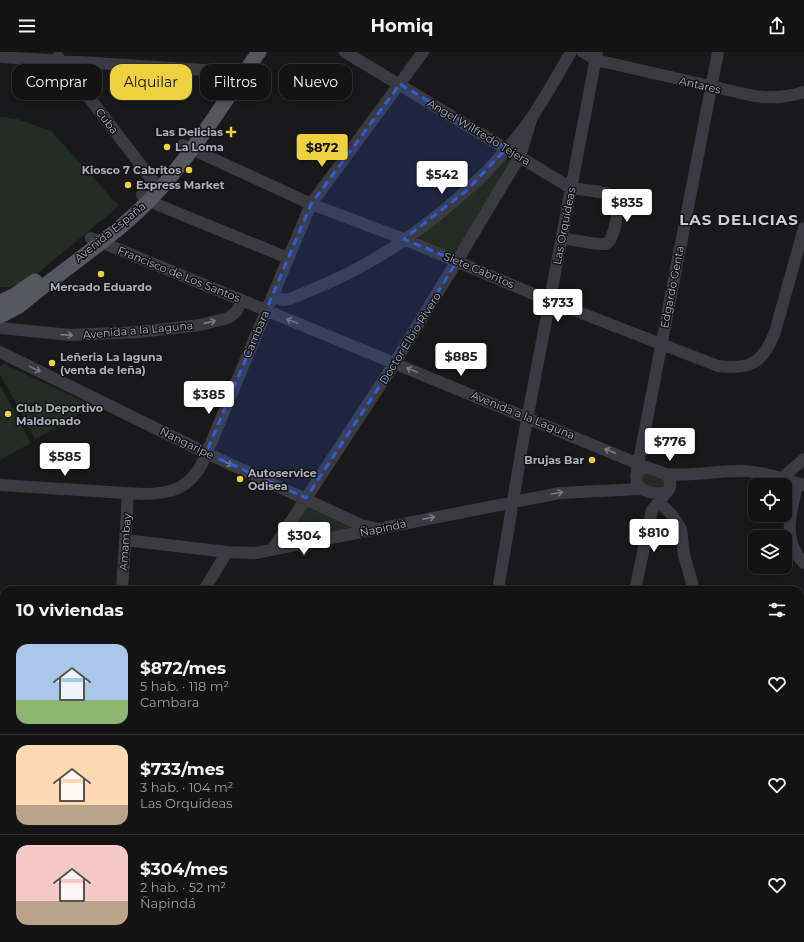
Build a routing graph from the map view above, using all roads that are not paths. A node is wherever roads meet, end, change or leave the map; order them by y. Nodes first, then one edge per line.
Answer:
1 (248, 52) edge
2 (259, 52) edge
3 (345, 52) edge
4 (423, 52) edge
5 (571, 52) edge
6 (583, 52) edge
7 (718, 52) edge
8 (0, 56) edge
9 (58, 56) edge
10 (596, 56) edge
11 (242, 64) edge
12 (248, 64) edge
13 (200, 69) edge
14 (400, 84) junction
15 (711, 87) junction
16 (804, 92) edge
17 (220, 100) edge
18 (532, 117) junction
19 (187, 148) junction
20 (508, 148) junction
21 (520, 156) junction
22 (157, 186) junction
23 (571, 188) junction
24 (146, 198) junction
25 (311, 204) junction
26 (804, 228) edge
27 (562, 238) junction
28 (404, 239) junction
29 (96, 240) junction
30 (288, 258) junction
31 (800, 258) edge
32 (457, 261) junction
33 (272, 296) junction
34 (242, 300) junction
35 (550, 300) junction
36 (0, 302) edge
37 (266, 310) junction
38 (0, 316) edge
39 (0, 328) edge
40 (661, 344) junction
41 (0, 352) edge
42 (395, 363) junction
43 (527, 418) junction
44 (206, 453) junction
45 (804, 459) edge
46 (642, 465) junction
47 (666, 474) junction
48 (694, 476) junction
49 (782, 478) joint
50 (801, 484) edge
51 (0, 485) edge
52 (643, 490) junction
53 (669, 490) junction
54 (128, 494) junction
55 (306, 498) junction
56 (513, 502) junction
57 (656, 506) junction
58 (377, 528) junction
59 (125, 540) junction
60 (272, 550) junction
61 (227, 552) junction
62 (804, 563) edge
63 (122, 586) edge
64 (206, 586) edge
65 (499, 586) edge
66 (636, 586) edge
67 (693, 586) edge

1 - 11 main road, Avenida España
2 - 12 main road, Avenida España
3 - 14 street, Angel Wilfredo Tejera
4 - 14 street, Cambara
5 - 18 street
6 - 10 street, Antares
7 - 15 street, Edgardo Genta
8 - 9 street
9 - 13 street
9 - 22 street, Cuba
10 - 15 street, Antares
10 - 23 street, Las Orquídeas
14 - 20 street, Angel Wilfredo Tejera
14 - 25 street, Cambara
15 - 16 street, Antares
15 - 40 street, Edgardo Genta
17 - 19 main road, Avenida España
18 - 20 street
18 - 21 street, Doctor Elbio Rivero
19 - 22 main road, Avenida España
19 - 25 street, Siete Cabritos
20 - 21 street, Angel Wilfredo Tejera
20 - 28 street
21 - 23 street, Angel Wilfredo Tejera
21 - 32 street, Doctor Elbio Rivero
22 - 24 main road, Avenida España
23 - 27 street, Las Orquídeas
23 - 27 street
24 - 29 main road, Avenida España
24 - 30 street
25 - 28 street, Siete Cabritos
25 - 30 street, Cambara
26 - 31 street, Siete Cabritos
27 - 35 street, Las Orquídeas
28 - 32 street, Siete Cabritos
28 - 33 street
29 - 34 street, Francisco de Los Santos
29 - 36 main road, Avenida España
29 - 38 main road, Avenida España
30 - 33 street, Cambara
31 - 40 street, Siete Cabritos
32 - 35 street, Siete Cabritos
32 - 42 street, Doctor Elbio Rivero
33 - 37 street, Cambara
34 - 37 street, Francisco de Los Santos
39 -> 34 street, Avenida a la Laguna
35 - 40 street, Siete Cabritos
35 - 43 street, Las Orquídeas
42 -> 37 street, Avenida a la Laguna
37 - 44 street, Cambara
40 - 46 street, Edgardo Genta
41 -> 44 street, Ñangaripe
43 -> 42 street, Avenida a la Laguna
42 - 55 street, Doctor Elbio Rivero
46 -> 43 street, Avenida a la Laguna
43 - 56 street, Las Orquídeas
44 - 54 street, Cambara
44 -> 55 street, Ñangaripe
45 - 49 street
46 - 47 street, Avenida a la Laguna
46 - 52 street
47 - 48 street
47 - 53 street
48 - 49 street
48 - 53 street
50 - 62 street
51 - 54 street, Cambara
52 - 53 street, Ñapindá
56 -> 52 street, Ñapindá
52 - 57 street
53 - 57 street
54 - 59 street, Amambay
55 - 58 street, Ñangaripe
55 - 60 street, Doctor Elbio Rivero
58 -> 56 street, Ñapindá
56 - 65 street, Las Orquídeas
57 - 66 street
57 - 67 street
58 - 60 street, Ñapindá
59 - 61 street, Ñapindá
59 - 63 street, Amambay
60 - 61 street, Ñapindá
61 - 64 street

